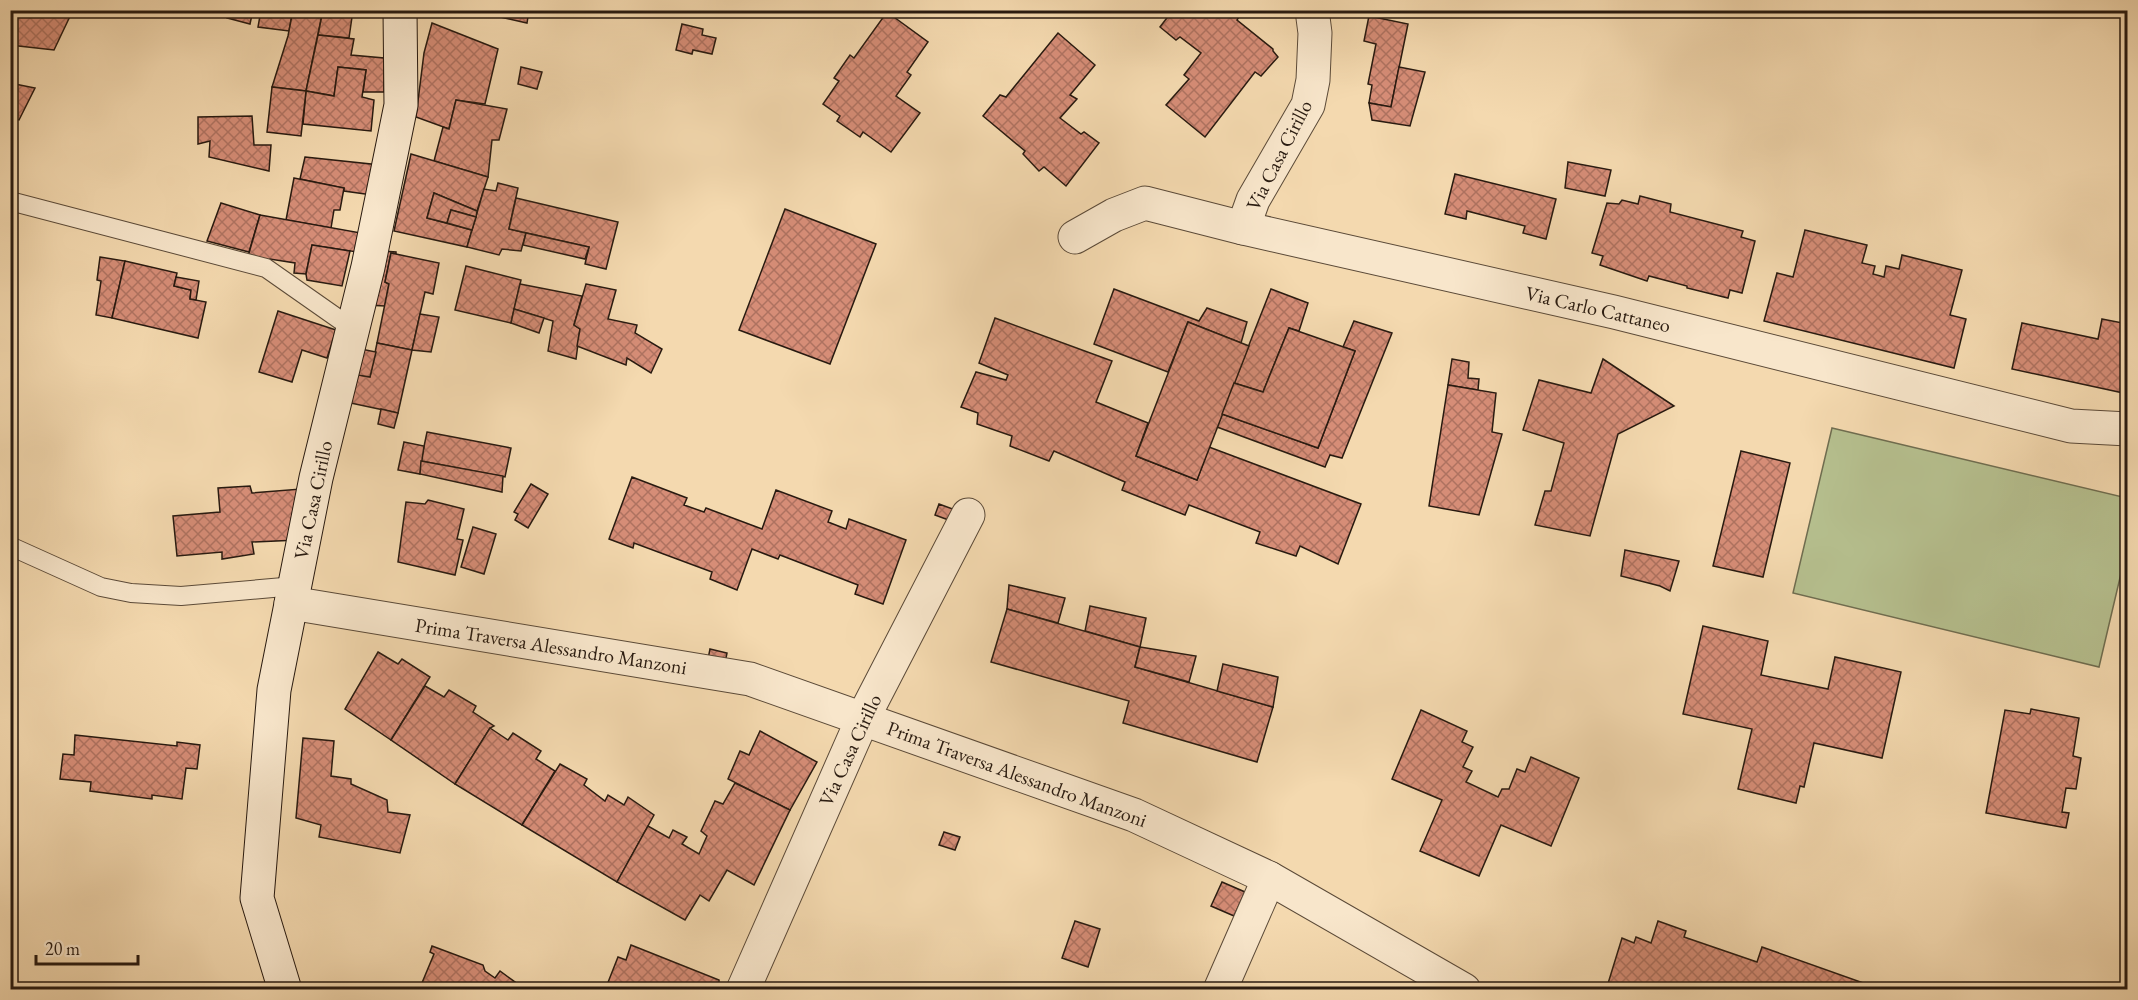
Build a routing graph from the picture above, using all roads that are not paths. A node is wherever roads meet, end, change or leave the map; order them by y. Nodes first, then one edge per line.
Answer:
1 (400, 10) edge
2 (1312, 10) edge
3 (10, 201) edge
4 (1243, 228) junction
5 (1075, 237) dead end
6 (353, 329) junction
7 (2127, 429) edge
8 (968, 515) dead end
9 (10, 546) edge
10 (293, 595) junction
11 (863, 718) junction
12 (1269, 878) junction
13 (285, 990) edge
14 (743, 990) edge
15 (1220, 990) edge
16 (1464, 990) edge

1 - 6 street, Via Casa Cirillo
2 - 4 street, Via Casa Cirillo
3 - 6 lane
4 - 5 street, Via Carlo Cattaneo
4 - 7 street, Via Carlo Cattaneo
6 - 10 street, Via Casa Cirillo
8 - 11 street, Via Casa Cirillo
9 - 10 lane
10 - 11 street, Prima Traversa Alessandro Manzoni
10 - 13 street, Via Casa Cirillo
11 - 12 street, Prima Traversa Alessandro Manzoni
11 - 14 street, Via Casa Cirillo
12 - 15 street
12 - 16 street, Prima Traversa Alessandro Manzoni

